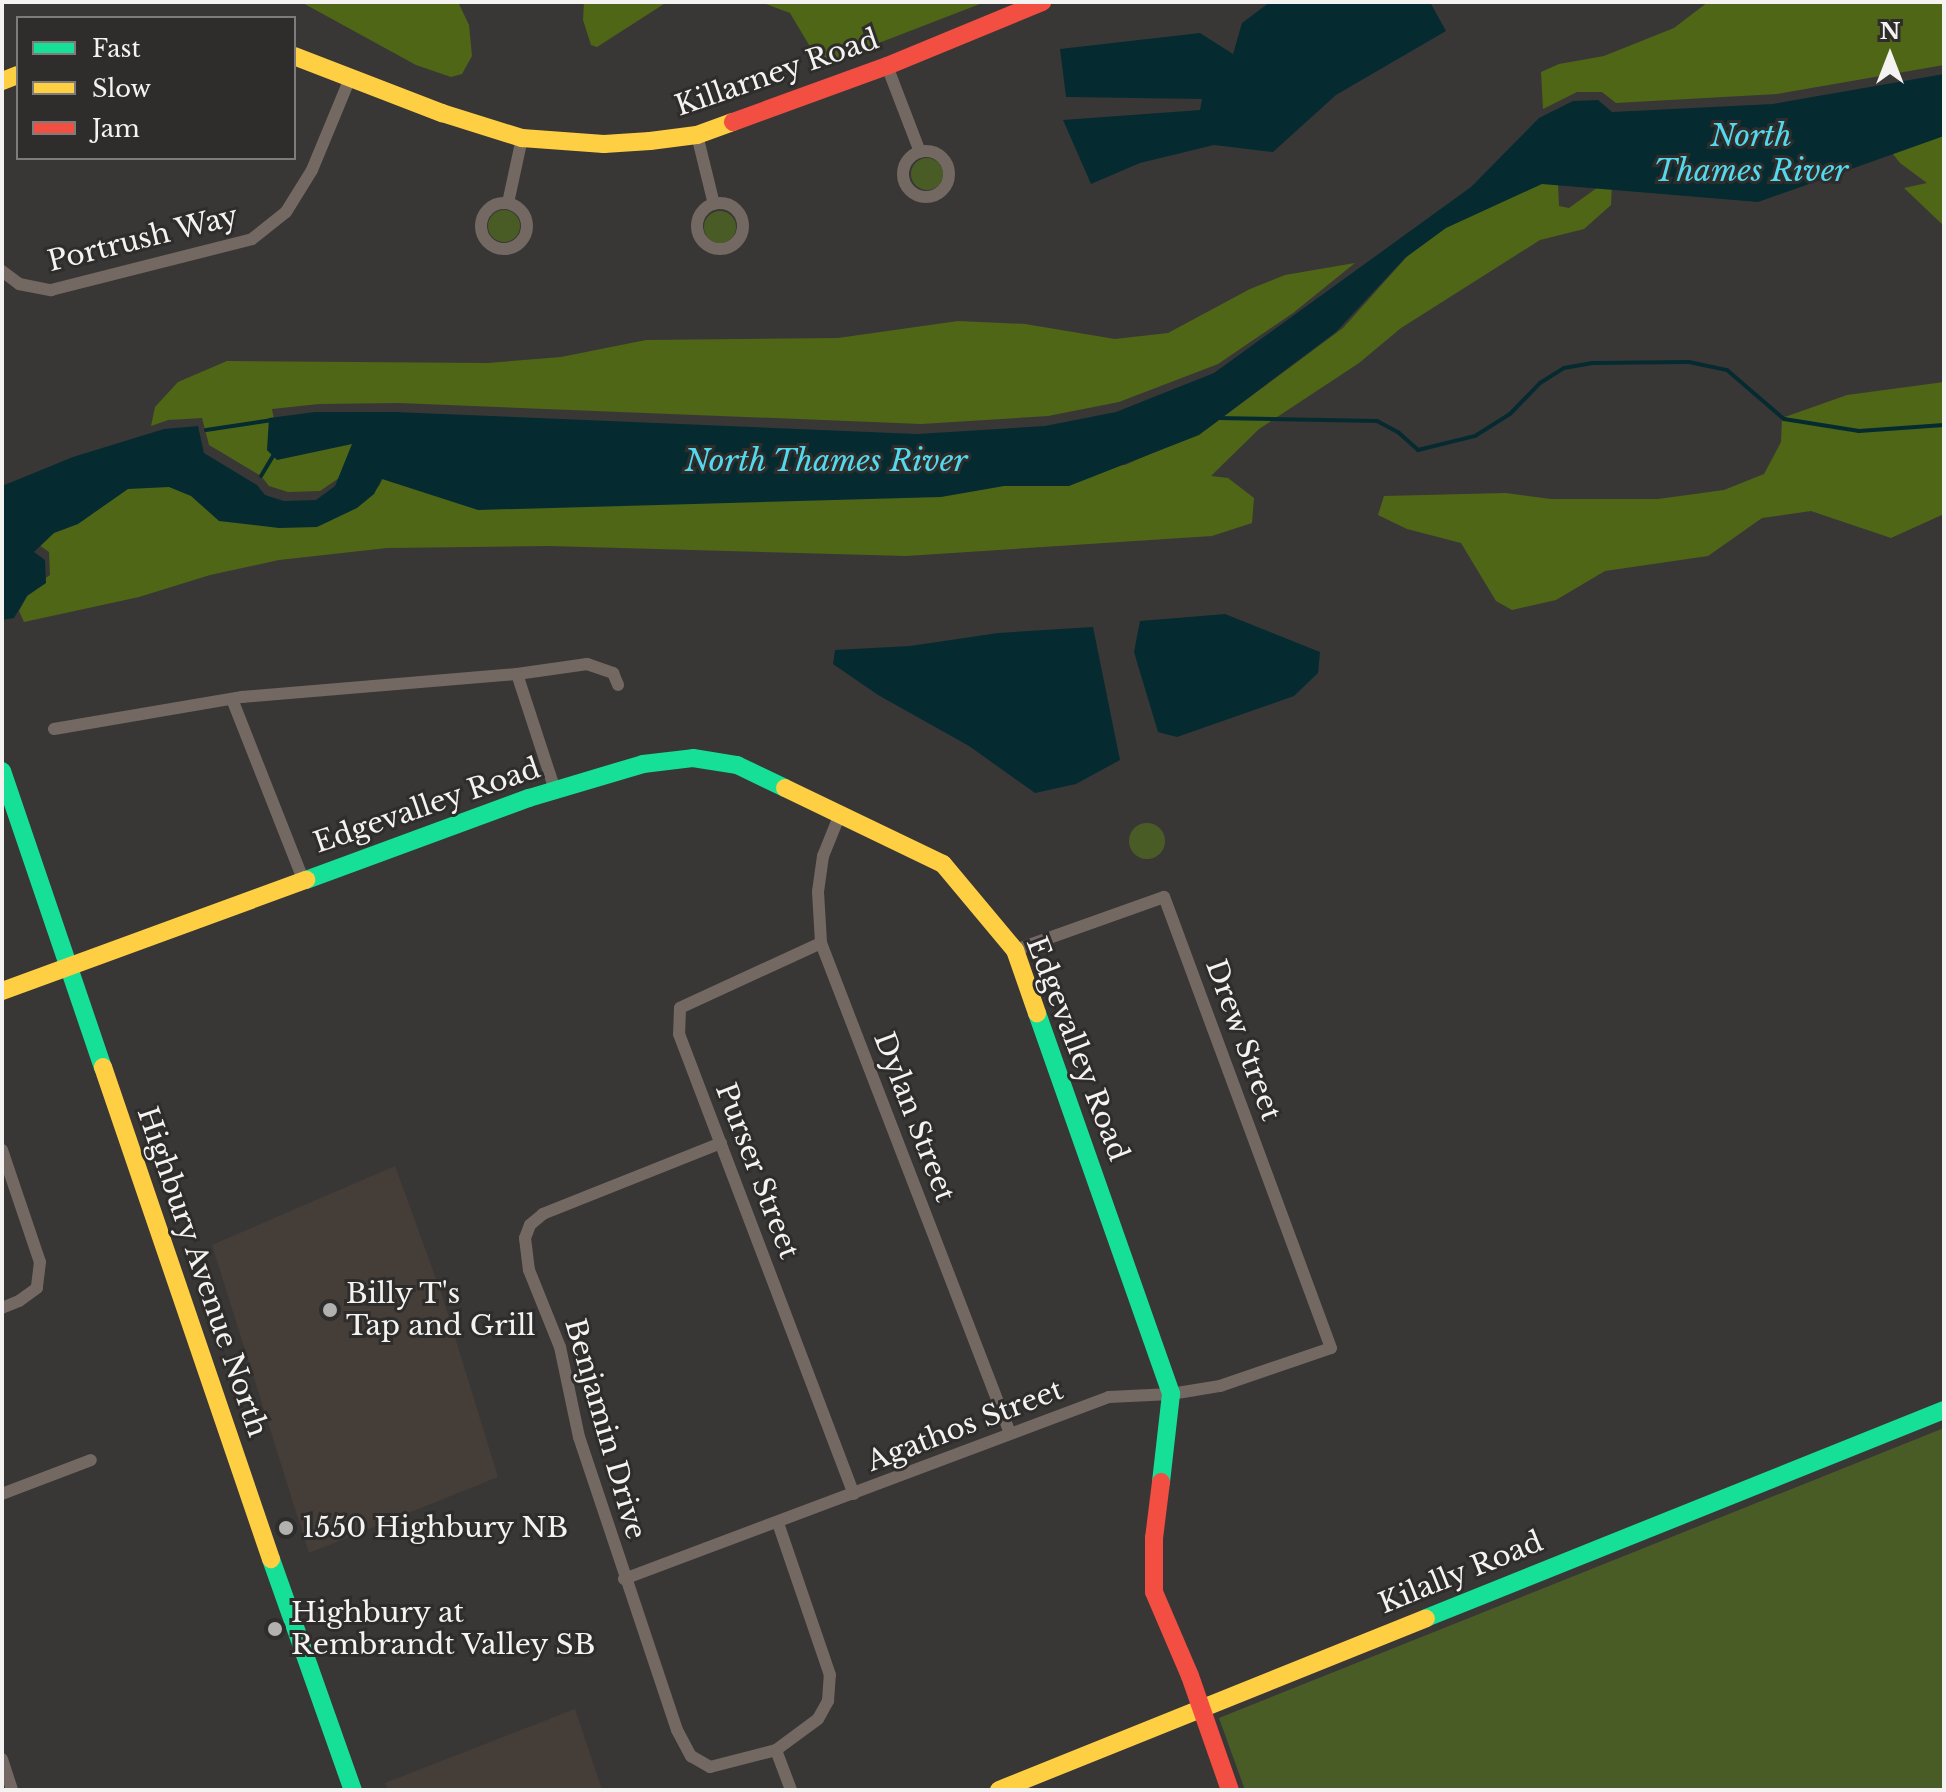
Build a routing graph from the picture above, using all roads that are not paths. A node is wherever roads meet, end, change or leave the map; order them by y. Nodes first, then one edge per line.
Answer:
1 (1042, 2) edge
2 (296, 57) edge
3 (887, 66) junction
4 (351, 76) junction
5 (697, 135) junction
6 (522, 138) junction
7 (920, 152) dead end
8 (508, 203) dead end
9 (714, 204) dead end
10 (2, 271) edge
11 (517, 674) junction
12 (618, 685) dead end
13 (232, 699) junction
14 (54, 729) dead end
15 (2, 771) edge
16 (555, 790) junction
17 (840, 814) junction
18 (303, 879) junction
19 (821, 943) junction
20 (1015, 950) junction
21 (68, 966) junction
22 (2, 991) edge
23 (721, 1143) junction
24 (2, 1150) edge
25 (2, 1308) edge
26 (1331, 1348) joint
27 (1171, 1394) junction
28 (1944, 1410) edge
29 (1010, 1433) junction
30 (91, 1460) dead end
31 (2, 1494) edge
32 (854, 1494) junction
33 (778, 1523) junction
34 (624, 1579) junction
35 (1200, 1708) junction
36 (776, 1750) junction
37 (2, 1759) edge
38 (12, 1790) edge
39 (353, 1790) edge
40 (791, 1790) edge
41 (999, 1790) edge
42 (1230, 1790) edge

1 - 3 street, Killarney Road
2 - 4 street, Killarney Road
3 - 5 street, Killarney Road
3 - 7 street
4 - 6 street, Killarney Road
4 - 10 street, Portrush Way
5 - 6 street, Killarney Road
5 - 9 street
6 - 8 street
11 - 12 street
11 - 13 street
11 - 16 street
13 - 14 street
13 - 18 street
15 - 21 street, Highbury Avenue North
16 - 17 street, Edgevalley Road
16 - 18 street, Edgevalley Road
17 - 19 street, Dylan Street
17 - 20 street, Edgevalley Road
18 - 21 street, Edgevalley Road
19 - 23 street, Purser Street
19 - 29 street, Dylan Street
20 - 26 street, Drew Street
20 - 27 street, Edgevalley Road
21 - 22 street, Edgevalley Road
21 - 39 street, Highbury Avenue North
23 - 32 street, Purser Street
23 - 34 street, Benjamin Drive
24 - 25 street
26 - 27 street, Agathos Street
27 - 29 street, Agathos Street
27 - 35 street, Edgevalley Road
28 - 35 street, Kilally Road
29 - 32 street, Agathos Street
30 - 31 street
32 - 33 street, Agathos Street
33 - 34 street, Agathos Street
33 - 36 street, Benjamin Drive
34 - 36 street, Benjamin Drive
35 - 41 street, Kilally Road
35 - 42 street, Edgevalley Road
36 - 40 street
37 - 38 street

